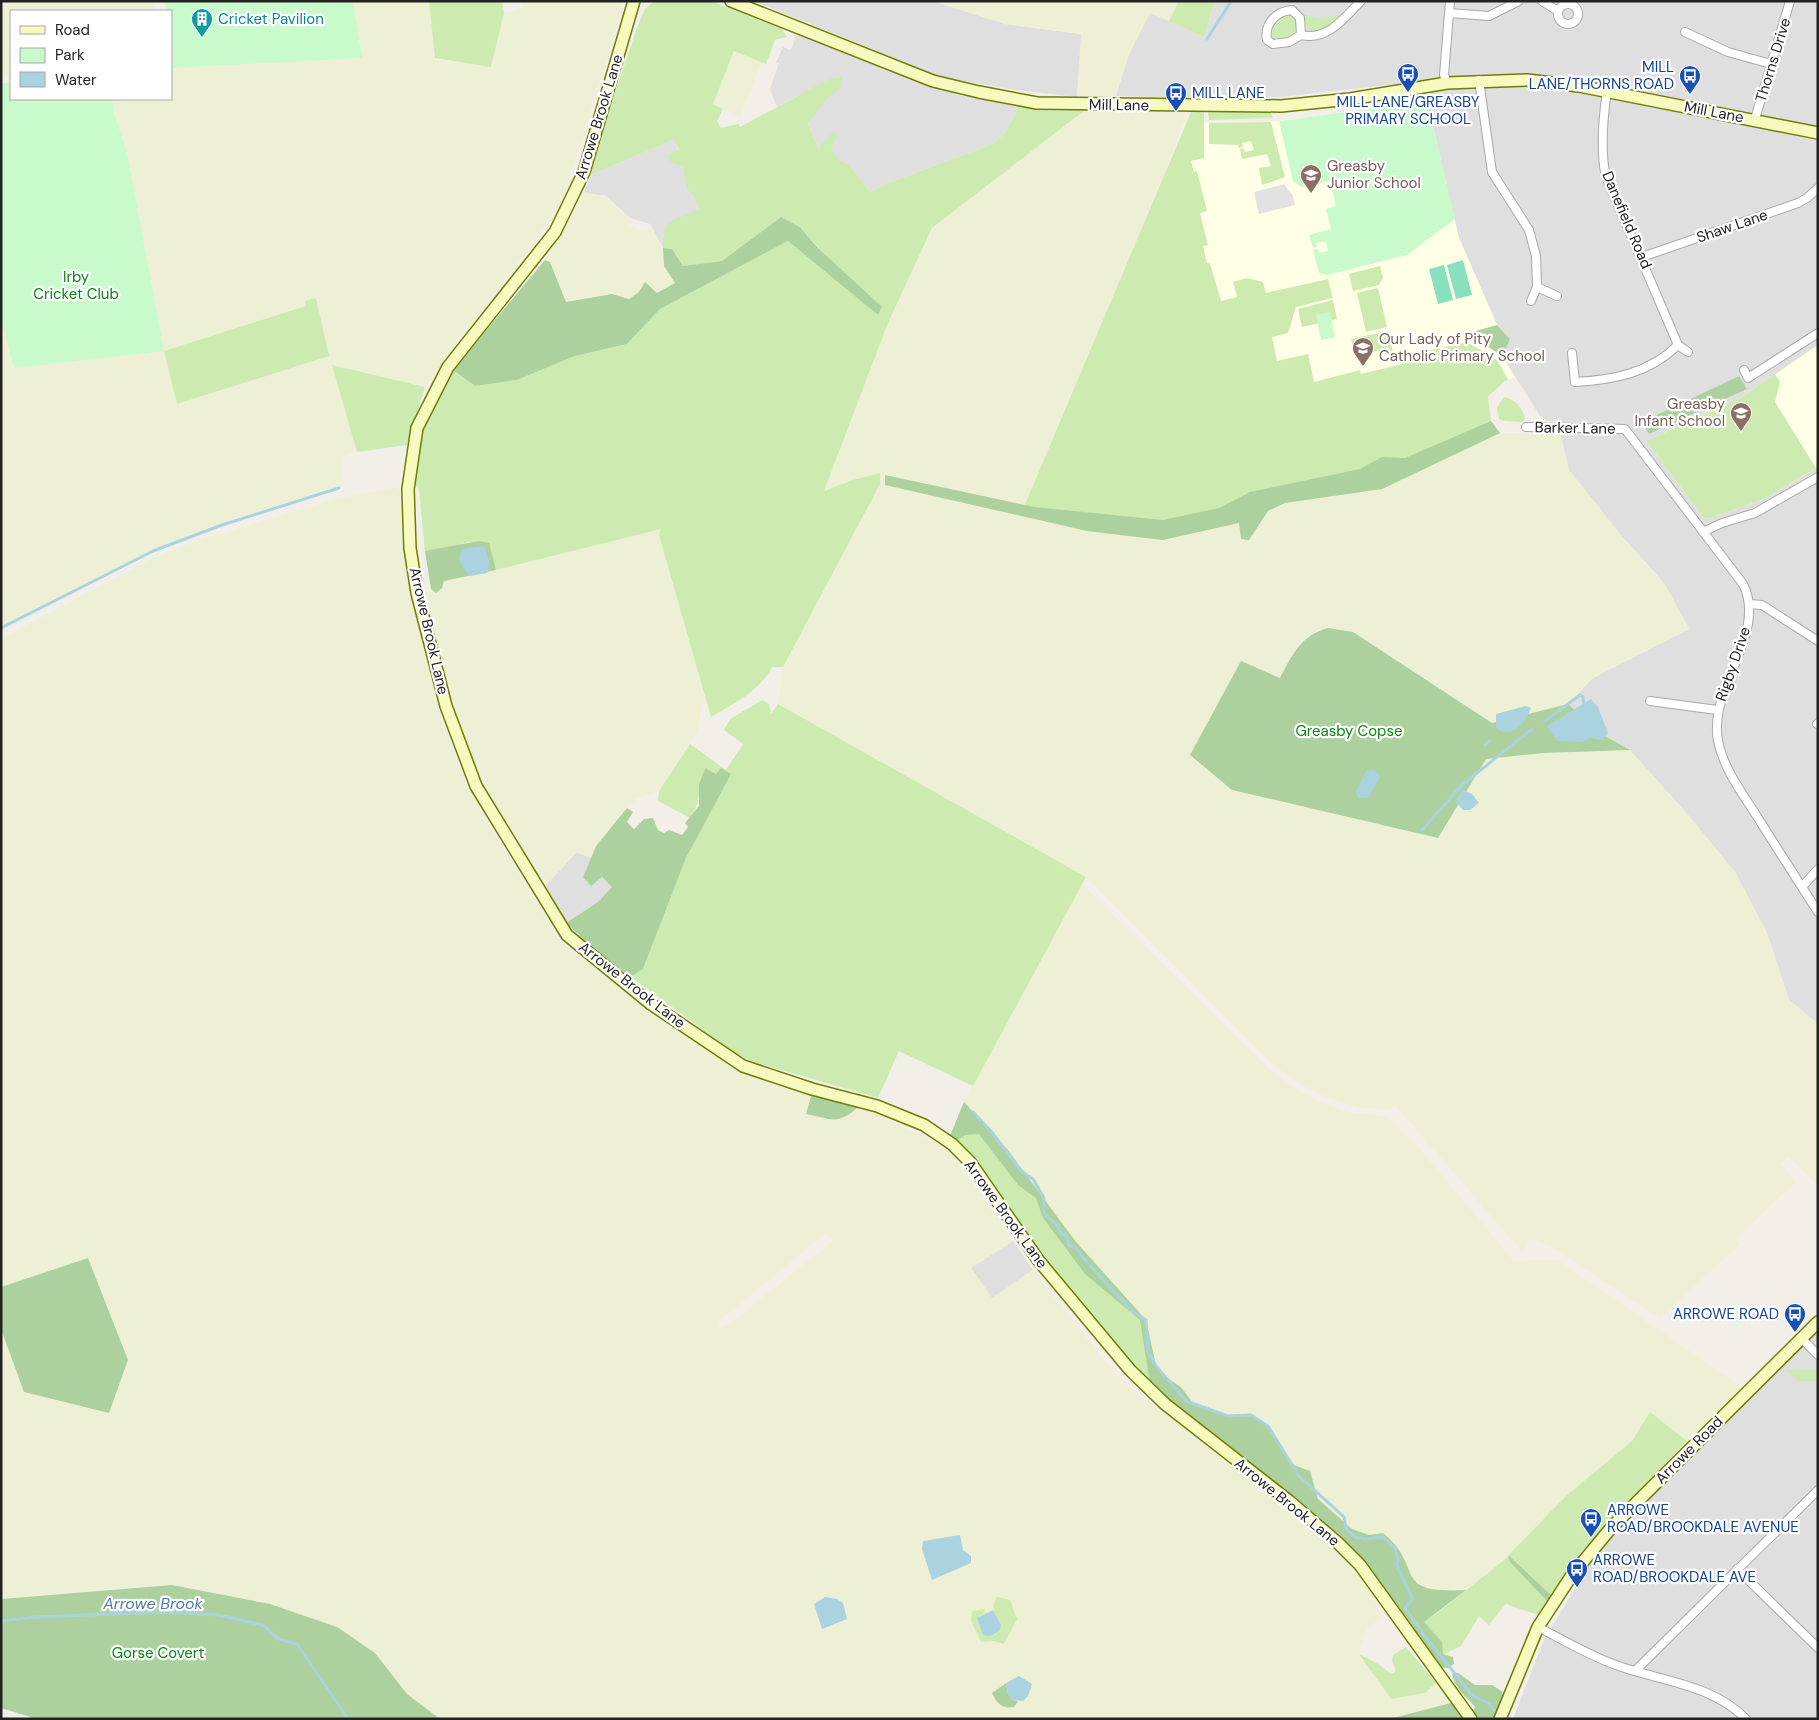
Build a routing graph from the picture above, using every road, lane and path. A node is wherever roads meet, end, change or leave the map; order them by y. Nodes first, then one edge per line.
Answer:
1 (634, 1) edge
2 (731, 1) edge
3 (1361, 1) edge
4 (1450, 1) edge
5 (1519, 1) edge
6 (1542, 1) edge
7 (1790, 1) edge
8 (1558, 11) dead end
9 (1449, 13) junction
10 (1685, 32) dead end
11 (1302, 35) junction
12 (1771, 64) junction
13 (1479, 80) junction
14 (1447, 83) junction
15 (1607, 91) junction
16 (1755, 119) junction
17 (1818, 133) edge
18 (1818, 188) edge
19 (1642, 257) junction
20 (1537, 287) junction
21 (1558, 296) dead end
22 (1530, 301) dead end
23 (1818, 334) edge
24 (1678, 345) junction
25 (1688, 352) dead end
26 (1572, 353) dead end
27 (1744, 370) dead end
28 (1526, 427) dead end
29 (1818, 477) edge
30 (1703, 532) junction
31 (1750, 604) junction
32 (1818, 641) edge
33 (1650, 701) dead end
34 (1717, 710) junction
35 (1818, 869) edge
36 (1802, 887) junction
37 (1818, 912) edge
38 (1818, 1322) edge
39 (1802, 1338) junction
40 (1818, 1355) edge
41 (1818, 1490) edge
42 (1811, 1496) junction
43 (1818, 1503) edge
44 (1737, 1569) junction
45 (1538, 1627) junction
46 (1818, 1648) edge
47 (1635, 1671) junction
48 (1502, 1716) edge
49 (1470, 1719) edge
50 (1746, 1719) edge

1 - 49 street, Arrowe Brook Lane
2 - 14 street, Mill Lane
3 - 11 street
4 - 9 street
5 - 9 street
6 - 8 street
7 - 12 street, Thorns Drive
9 - 14 street
10 - 12 street
11 - 11 street
12 - 16 street, Thorns Drive
13 - 14 street, Mill Lane
13 - 15 street, Mill Lane
13 - 20 street
15 - 16 street, Mill Lane
15 - 19 street, Danefield Road
16 - 17 street, Mill Lane
18 - 19 street, Shaw Lane
19 - 24 street, Danefield Road
20 - 21 street
20 - 22 street
23 - 27 street
24 - 25 street
24 - 26 street
28 - 30 street, Barker Lane
29 - 30 street
30 - 31 street
31 - 32 street
31 - 34 street, Rigby Drive
33 - 34 street
34 - 36 street, Rigby Drive
35 - 36 street
36 - 37 street, Rigby Drive
38 - 39 street, Arrowe Road
39 - 40 street
39 - 45 street, Arrowe Road
41 - 42 street
42 - 43 street
42 - 44 street
44 - 46 street
44 - 47 street
45 - 47 street
45 - 48 street, Arrowe Road
47 - 50 street

